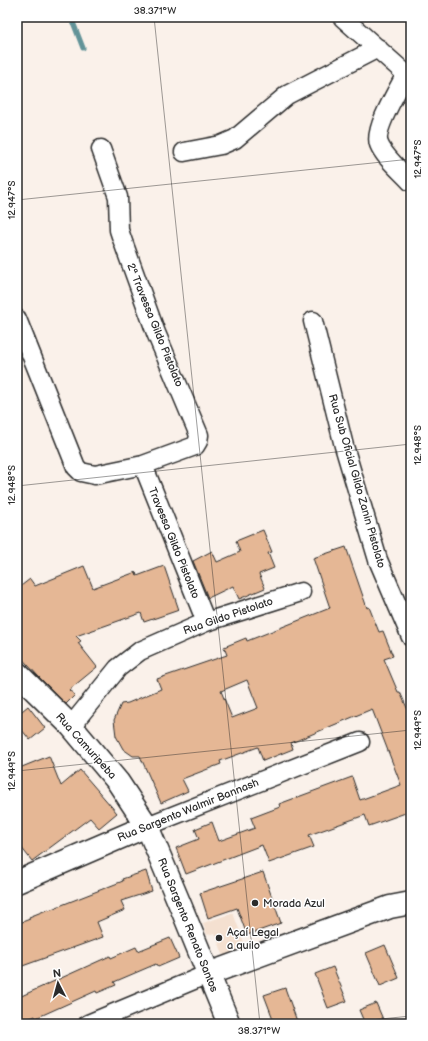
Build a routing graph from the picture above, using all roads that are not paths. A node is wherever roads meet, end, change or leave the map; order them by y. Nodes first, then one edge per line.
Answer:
1 (342, 17) edge
2 (378, 48) junction
3 (408, 74) edge
4 (101, 149) dead end
5 (184, 152) dead end
6 (411, 182) edge
7 (17, 319) edge
8 (313, 321) dead end
9 (142, 465) junction
10 (301, 592) dead end
11 (206, 622) junction
12 (411, 637) edge
13 (17, 673) edge
14 (71, 726) junction
15 (360, 742) dead end
16 (147, 826) junction
17 (17, 882) edge
18 (401, 906) edge
19 (208, 974) junction
20 (88, 1024) edge
21 (228, 1024) edge

1 - 2 street
2 - 3 street
2 - 5 street
3 - 6 street
4 - 9 street, 2ª Travessa Gildo Pistolato
7 - 9 street
8 - 12 street, Rua Sub Oficial Gildo Zanin Pistolato
9 - 11 street, Travessa Gildo Pistolato
10 - 11 street, Rua Gildo Pistolato
11 - 14 street, Rua Gildo Pistolato
13 - 14 main road, Rua Camuripeba
14 - 16 main road, Rua Camuripeba
15 - 16 street, Rua Sargento Walmir Bannash
16 - 17 main road, Rua Sargento Walmir Bannash
16 - 19 main road, Rua Sargento Renato Santos
18 - 19 main road
19 - 20 street
19 - 21 main road, Rua Sargento Renato Santos

